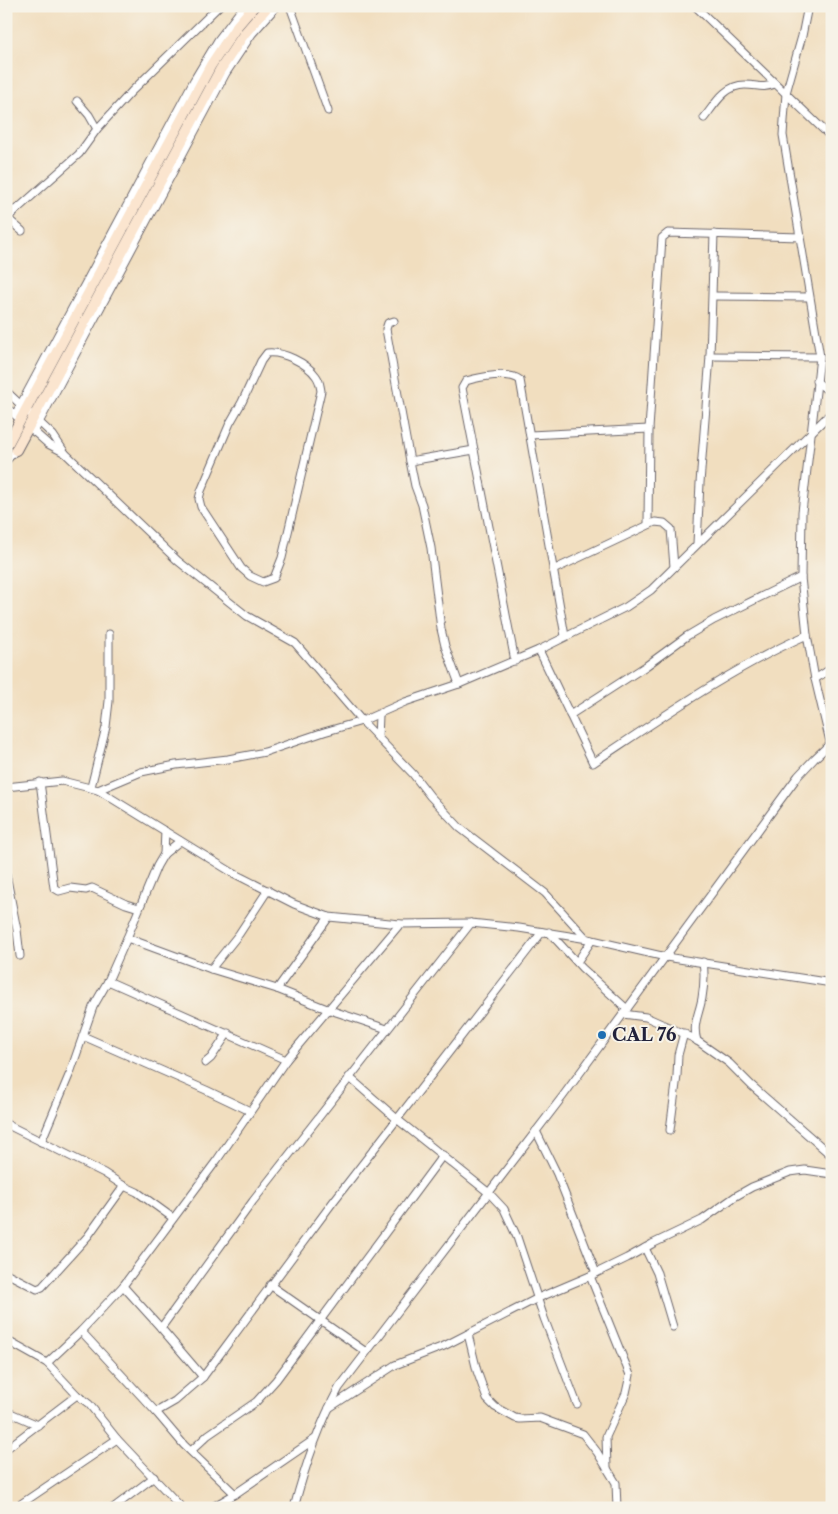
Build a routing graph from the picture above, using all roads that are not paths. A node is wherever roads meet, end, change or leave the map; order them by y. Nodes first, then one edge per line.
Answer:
1 (219, 6) edge
2 (244, 6) edge
3 (254, 6) edge
4 (268, 6) edge
5 (277, 6) edge
6 (290, 6) edge
7 (695, 6) edge
8 (808, 6) edge
9 (775, 84) junction
10 (786, 93) junction
11 (77, 101) dead end
12 (328, 111) dead end
13 (704, 118) dead end
14 (98, 129) junction
15 (832, 138) edge
16 (6, 206) edge
17 (14, 211) junction
18 (7, 218) edge
19 (22, 231) dead end
20 (714, 234) junction
21 (801, 237) junction
22 (713, 296) junction
23 (809, 297) junction
24 (394, 321) dead end
25 (710, 356) junction
26 (820, 357) junction
27 (252, 378) joint
28 (816, 380) junction
29 (6, 391) edge
30 (832, 392) edge
31 (6, 407) edge
32 (24, 407) junction
33 (832, 412) edge
34 (18, 417) junction
35 (37, 419) junction
36 (649, 428) junction
37 (32, 430) junction
38 (810, 434) junction
39 (530, 435) junction
40 (10, 447) edge
41 (474, 450) junction
42 (65, 453) junction
43 (6, 461) edge
44 (410, 461) junction
45 (648, 524) junction
46 (697, 544) junction
47 (674, 567) junction
48 (552, 570) junction
49 (801, 577) junction
50 (109, 634) dead end
51 (807, 635) junction
52 (564, 636) junction
53 (540, 650) junction
54 (515, 661) junction
55 (832, 668) edge
56 (815, 679) junction
57 (459, 684) junction
58 (379, 715) junction
59 (570, 715) junction
60 (362, 721) junction
61 (378, 738) junction
62 (831, 744) edge
63 (40, 782) junction
64 (6, 787) edge
65 (90, 787) junction
66 (98, 790) junction
67 (165, 831) junction
68 (180, 841) junction
69 (164, 854) junction
70 (6, 874) edge
71 (268, 890) junction
72 (139, 908) junction
73 (329, 917) junction
74 (471, 923) junction
75 (400, 924) junction
76 (545, 932) junction
77 (127, 938) junction
78 (590, 940) junction
79 (20, 956) dead end
80 (666, 957) junction
81 (576, 962) junction
82 (703, 962) junction
83 (211, 969) junction
84 (108, 981) junction
85 (832, 984) edge
86 (276, 989) junction
87 (327, 1009) junction
88 (625, 1011) junction
89 (387, 1029) junction
90 (228, 1033) junction
91 (684, 1033) junction
92 (83, 1036) junction
93 (697, 1041) junction
94 (286, 1060) junction
95 (205, 1063) dead end
96 (350, 1077) junction
97 (250, 1111) junction
98 (398, 1120) junction
99 (6, 1124) edge
100 (670, 1130) dead end
101 (536, 1131) junction
102 (41, 1142) junction
103 (443, 1156) junction
104 (832, 1156) edge
105 (832, 1174) edge
106 (124, 1186) junction
107 (489, 1193) junction
108 (174, 1218) junction
109 (645, 1248) junction
110 (6, 1273) edge
111 (593, 1275) junction
112 (122, 1286) junction
113 (270, 1286) junction
114 (538, 1298) junction
115 (320, 1321) junction
116 (673, 1327) dead end
117 (161, 1328) junction
118 (81, 1331) junction
119 (468, 1334) junction
120 (6, 1340) edge
121 (366, 1352) junction
122 (47, 1363) junction
123 (203, 1376) junction
124 (77, 1395) junction
125 (577, 1404) dead end
126 (328, 1408) junction
127 (6, 1411) edge
128 (156, 1412) junction
129 (38, 1425) junction
130 (117, 1439) junction
131 (315, 1439) junction
132 (6, 1449) edge
133 (191, 1451) junction
134 (607, 1468) junction
135 (154, 1477) junction
136 (235, 1494) junction
137 (15, 1508) edge
138 (113, 1508) edge
139 (182, 1508) edge
140 (211, 1508) edge
141 (294, 1508) edge
142 (617, 1508) edge

1 - 14 street
2 - 32 street
3 - 32 main road
4 - 35 main road
5 - 35 street
6 - 12 street
7 - 9 street
8 - 10 street
9 - 10 street
9 - 13 street
10 - 15 street
10 - 21 street
11 - 14 street
14 - 17 street
16 - 17 street
17 - 18 street
18 - 19 street
20 - 21 street
20 - 22 street
20 - 36 street
21 - 23 street
22 - 23 street
22 - 25 street
23 - 26 street
24 - 44 street
25 - 26 street
25 - 46 street
26 - 28 street
27 - 27 street
28 - 30 street
28 - 38 street
29 - 32 street
31 - 34 street
32 - 34 main road
32 - 35 street
33 - 38 street
34 - 37 street
34 - 40 main road
35 - 37 main road
35 - 42 street
36 - 39 street
36 - 45 street
37 - 40 main road
37 - 42 street
38 - 46 street
38 - 49 street
39 - 41 street
39 - 48 street
40 - 43 street
41 - 44 street
41 - 54 street
42 - 60 street
44 - 57 street
45 - 47 street
45 - 48 street
46 - 47 street
47 - 52 street
48 - 52 street
49 - 51 street
49 - 59 street
50 - 65 street
51 - 56 street
51 - 59 street
52 - 53 street
53 - 54 street
53 - 59 street
54 - 57 street
55 - 56 street
56 - 62 street
57 - 58 street
58 - 60 street
58 - 61 street
60 - 61 street
60 - 66 street
61 - 78 street
62 - 80 street
63 - 64 street
63 - 65 street
63 - 72 street
65 - 66 street
66 - 67 street
67 - 68 street
67 - 69 street
68 - 69 street
68 - 71 street
69 - 72 street
70 - 79 street
71 - 73 street
71 - 83 street
72 - 77 street
73 - 75 street
73 - 86 street
74 - 75 street
74 - 76 street
74 - 89 street
75 - 87 street
76 - 78 street
76 - 81 street
76 - 98 street
77 - 83 street
77 - 84 street
78 - 80 street
78 - 81 street
80 - 82 street
80 - 88 street
81 - 88 street
82 - 85 street
82 - 93 street
83 - 86 street
84 - 90 street
84 - 92 street
86 - 87 street
87 - 89 street
87 - 94 street
88 - 91 street
88 - 101 street
89 - 96 street
90 - 94 street
90 - 95 street
91 - 93 street
91 - 100 street
92 - 97 street
92 - 102 street
93 - 104 street
94 - 97 street
96 - 98 street
96 - 117 street
97 - 108 street
98 - 103 street
98 - 113 street
99 - 102 street
101 - 107 street
101 - 111 street
102 - 106 street
103 - 107 street
103 - 115 street
105 - 109 street
106 - 108 street
106 - 110 street
107 - 114 street
107 - 121 street
108 - 112 street
109 - 111 street
109 - 116 street
111 - 114 street
111 - 134 street
112 - 117 street
112 - 118 street
113 - 115 street
113 - 123 street
114 - 119 street
114 - 125 street
115 - 121 street
115 - 133 street
117 - 123 street
118 - 122 street
118 - 128 street
119 - 126 street
119 - 134 street
120 - 122 street
121 - 126 street
122 - 124 street
123 - 128 street
124 - 129 street
124 - 130 street
126 - 131 street
127 - 129 street
128 - 133 street
129 - 132 street
130 - 135 street
130 - 137 street
131 - 136 street
131 - 141 street
133 - 136 street
134 - 142 street
135 - 138 street
135 - 139 street
136 - 140 street

